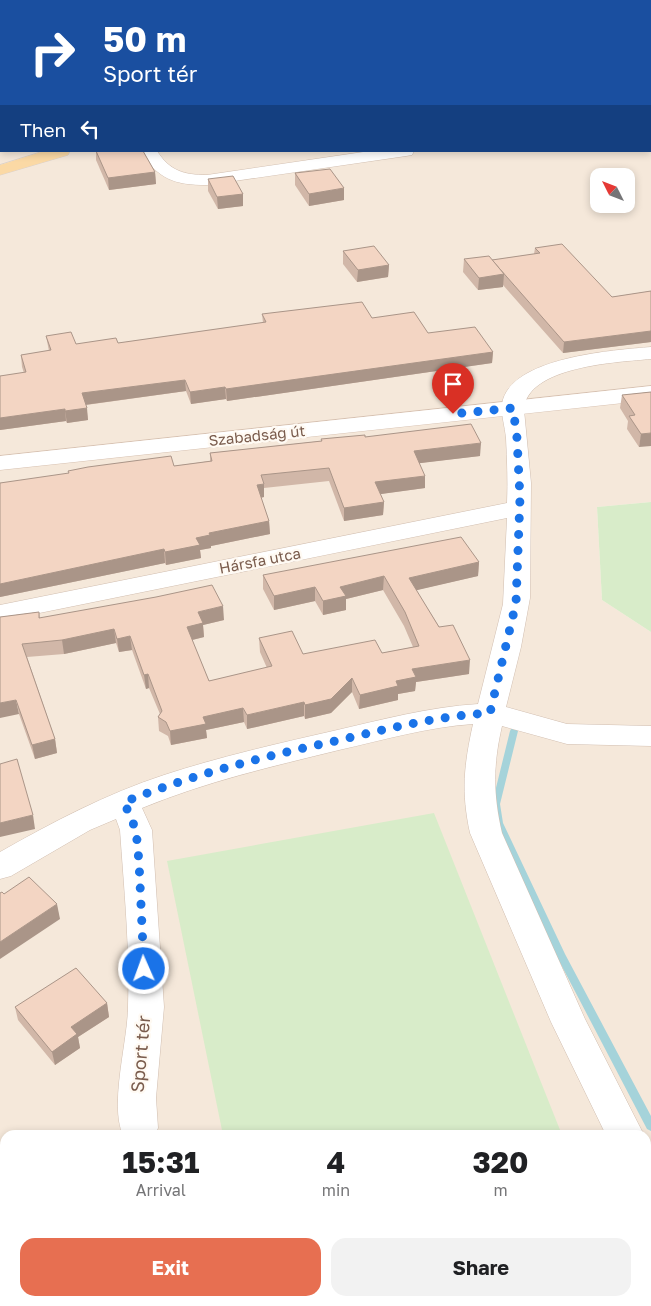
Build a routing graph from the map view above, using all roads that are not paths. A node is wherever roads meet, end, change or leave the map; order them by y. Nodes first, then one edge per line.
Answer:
1 (59, 152) edge
2 (149, 152) edge
3 (399, 152) edge
4 (0, 170) edge
5 (651, 353) edge
6 (651, 393) edge
7 (513, 408) junction
8 (0, 463) edge
9 (519, 508) junction
10 (0, 613) edge
11 (490, 713) junction
12 (651, 736) edge
13 (124, 802) junction
14 (0, 867) edge
15 (139, 1128) dead end
16 (623, 1130) edge

1 - 4 main road
2 - 3 street
5 - 7 street
6 - 7 street, Szabadság út
7 - 8 street, Szabadság út
7 - 9 street
9 - 10 street, Hársfa utca
9 - 11 street
11 - 12 street
11 - 13 street
11 - 16 street
13 - 14 street
13 - 15 street, Sport tér

